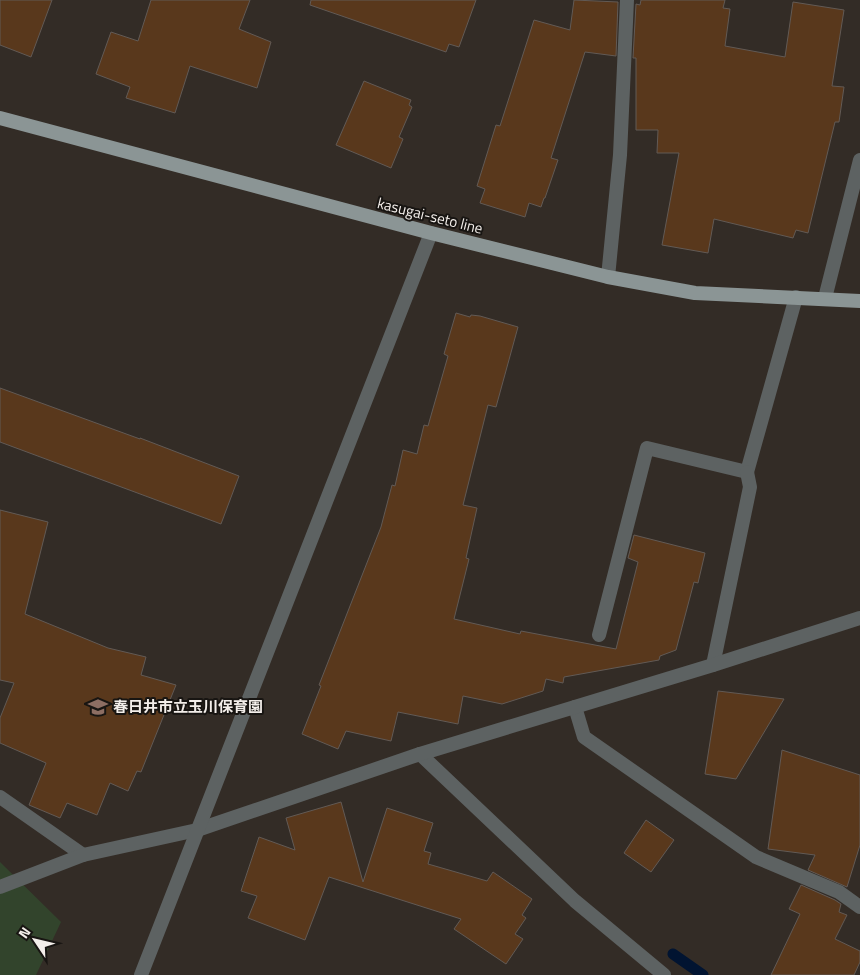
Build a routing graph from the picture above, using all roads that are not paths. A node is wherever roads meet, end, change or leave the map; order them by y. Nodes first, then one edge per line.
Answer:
1 (627, 0) edge
2 (0, 118) edge
3 (860, 160) edge
4 (431, 233) junction
5 (608, 277) junction
6 (796, 297) junction
7 (825, 298) junction
8 (860, 301) edge
9 (747, 472) junction
10 (860, 618) edge
11 (599, 635) dead end
12 (713, 666) junction
13 (576, 707) junction
14 (420, 754) junction
15 (0, 797) edge
16 (197, 830) junction
17 (83, 855) junction
18 (0, 887) edge
19 (860, 907) edge
20 (141, 975) edge
21 (664, 975) edge

1 - 5 street
2 - 4 main road, kasugai-seto line
3 - 7 street
4 - 5 main road, kasugai-seto line
4 - 16 street
5 - 6 main road, kasugai-seto line
6 - 7 main road, kasugai-seto line
6 - 9 street
7 - 8 main road, kasugai-seto line
9 - 11 street
9 - 12 street
10 - 12 street
12 - 13 street
13 - 14 street
13 - 19 street
14 - 16 street
14 - 21 street
15 - 17 street
16 - 17 street
16 - 20 street
17 - 18 street

